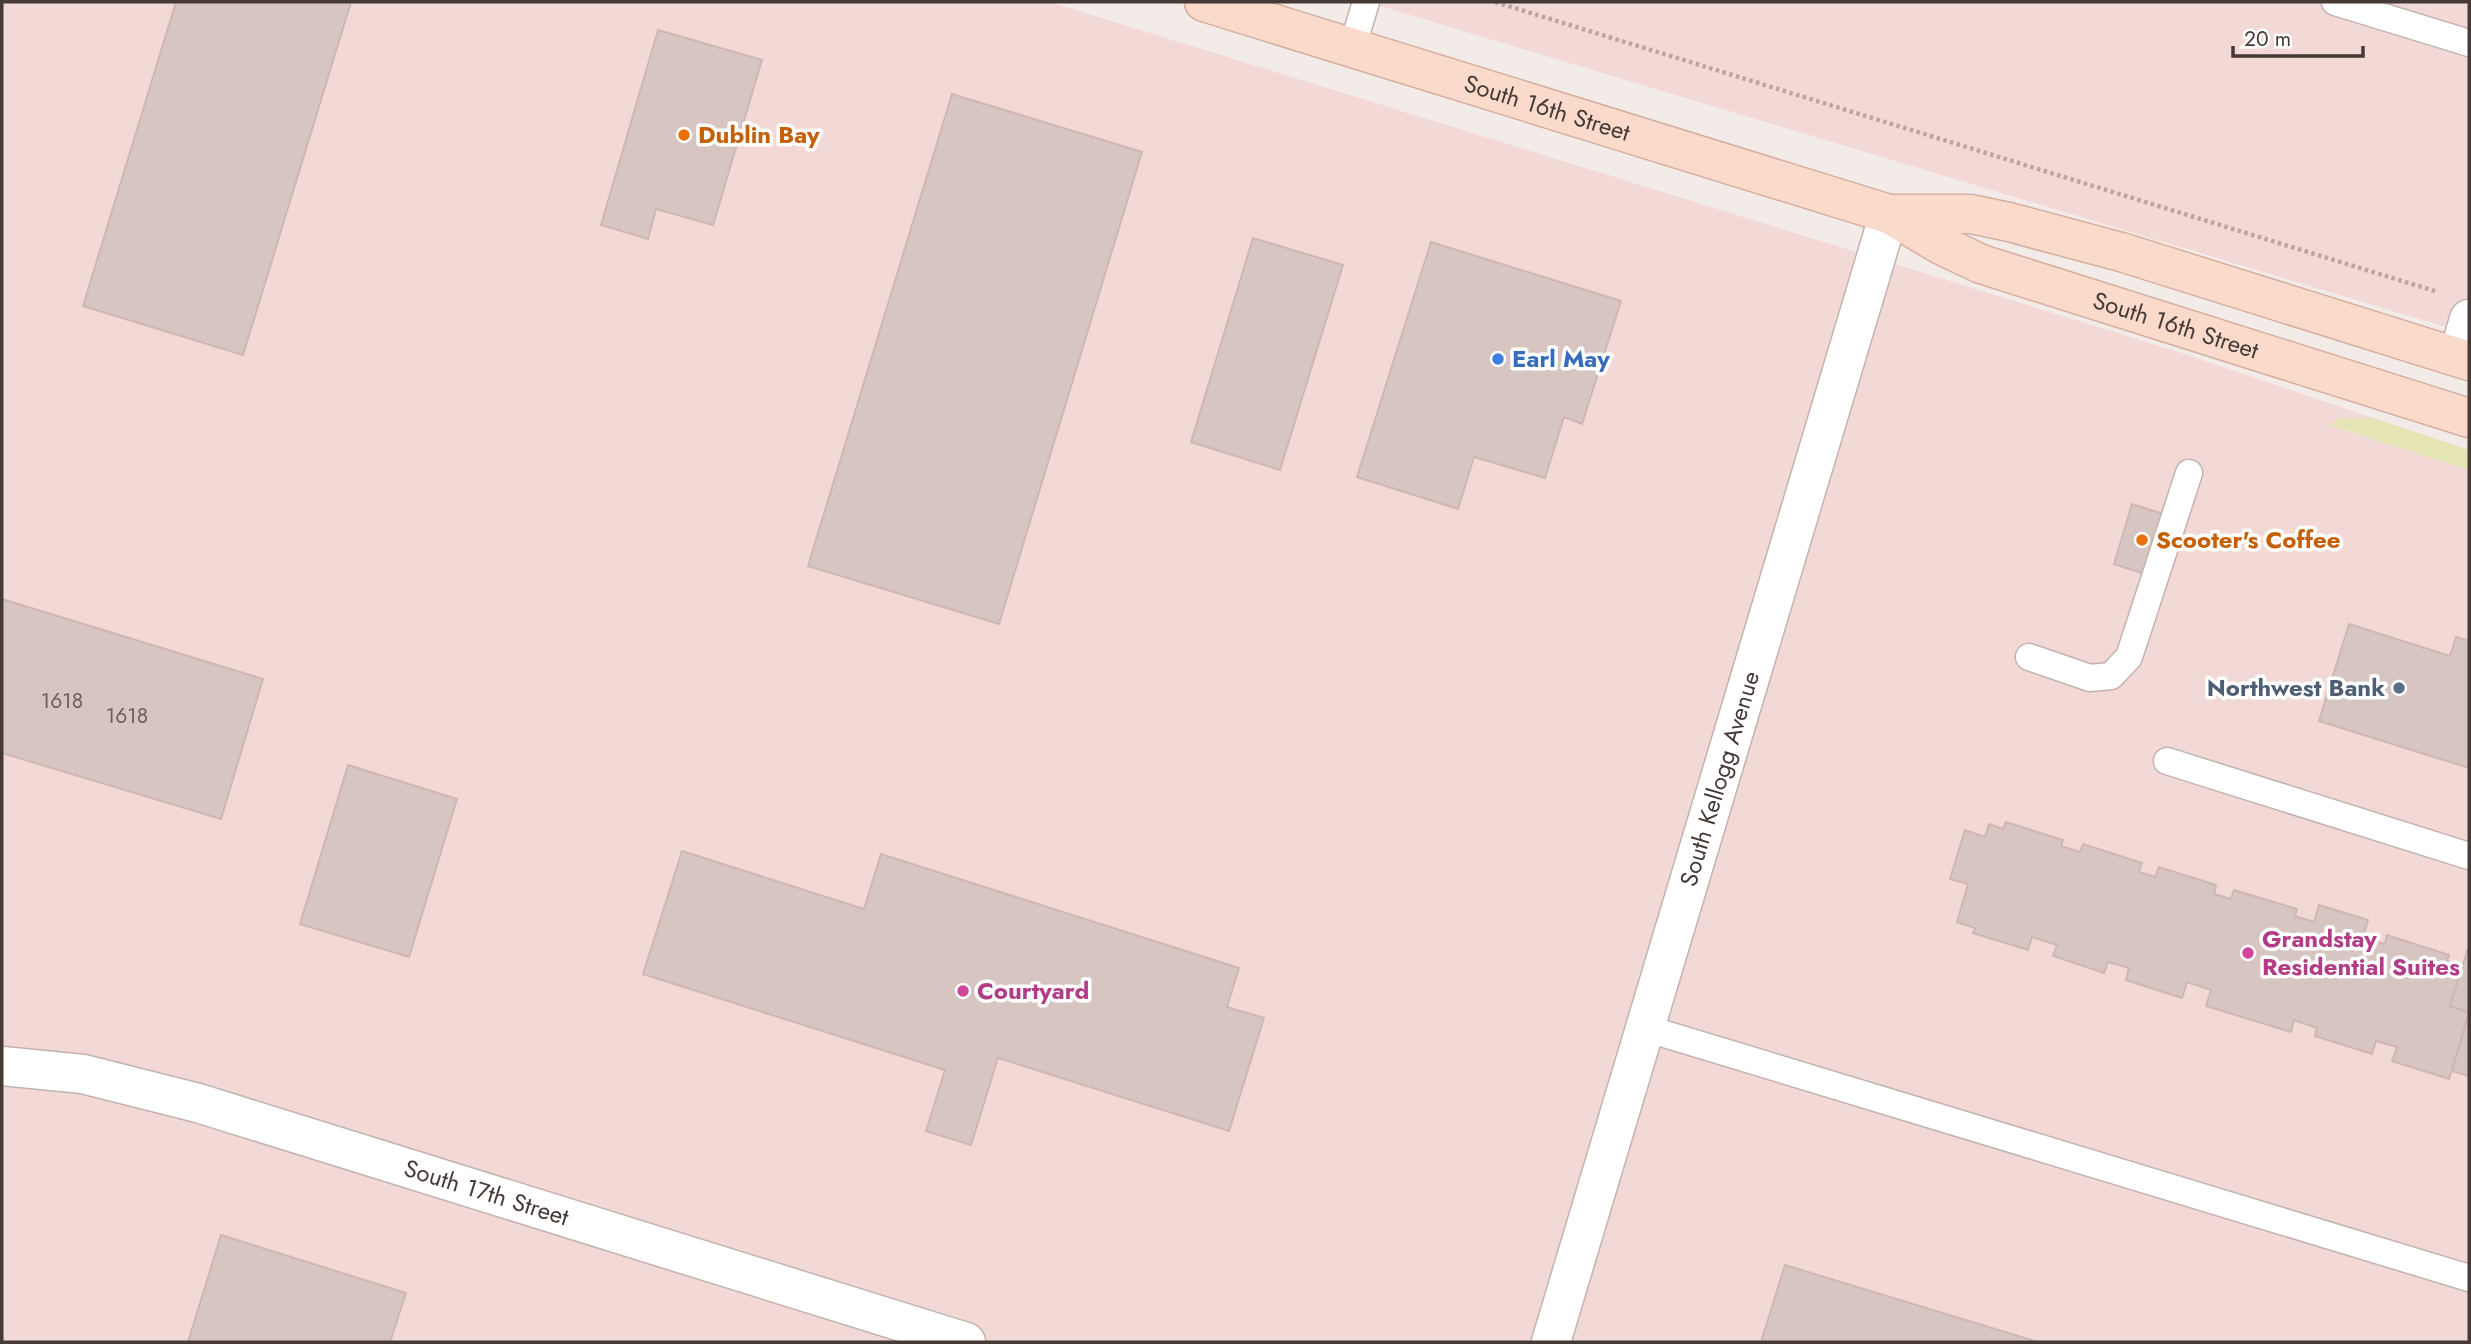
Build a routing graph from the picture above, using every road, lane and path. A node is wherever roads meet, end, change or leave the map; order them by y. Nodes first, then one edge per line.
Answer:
1 (1204, 2) edge
2 (1366, 2) edge
3 (1495, 2) edge
4 (2335, 2) edge
5 (2469, 43) edge
6 (1352, 48) junction
7 (1889, 214) junction
8 (2430, 289) dead end
9 (2469, 319) edge
10 (2463, 359) edge
11 (2469, 418) edge
12 (2189, 473) dead end
13 (2029, 657) dead end
14 (2167, 761) dead end
15 (2469, 856) edge
16 (1645, 1028) junction
17 (2, 1066) edge
18 (2469, 1278) edge
19 (966, 1342) edge
20 (1551, 1342) edge

1 - 6 main road, South 16th Street
2 - 6 lane
3 - 8 path
4 - 5 lane
6 - 7 main road, South 16th Street
7 - 10 main road, South 16th Street
7 - 11 main road, South 16th Street
7 - 16 street, South Kellogg Avenue
9 - 10 street
12 - 13 lane
14 - 15 lane
16 - 18 lane
16 - 20 street, South Kellogg Avenue
17 - 19 street, South 17th Street

